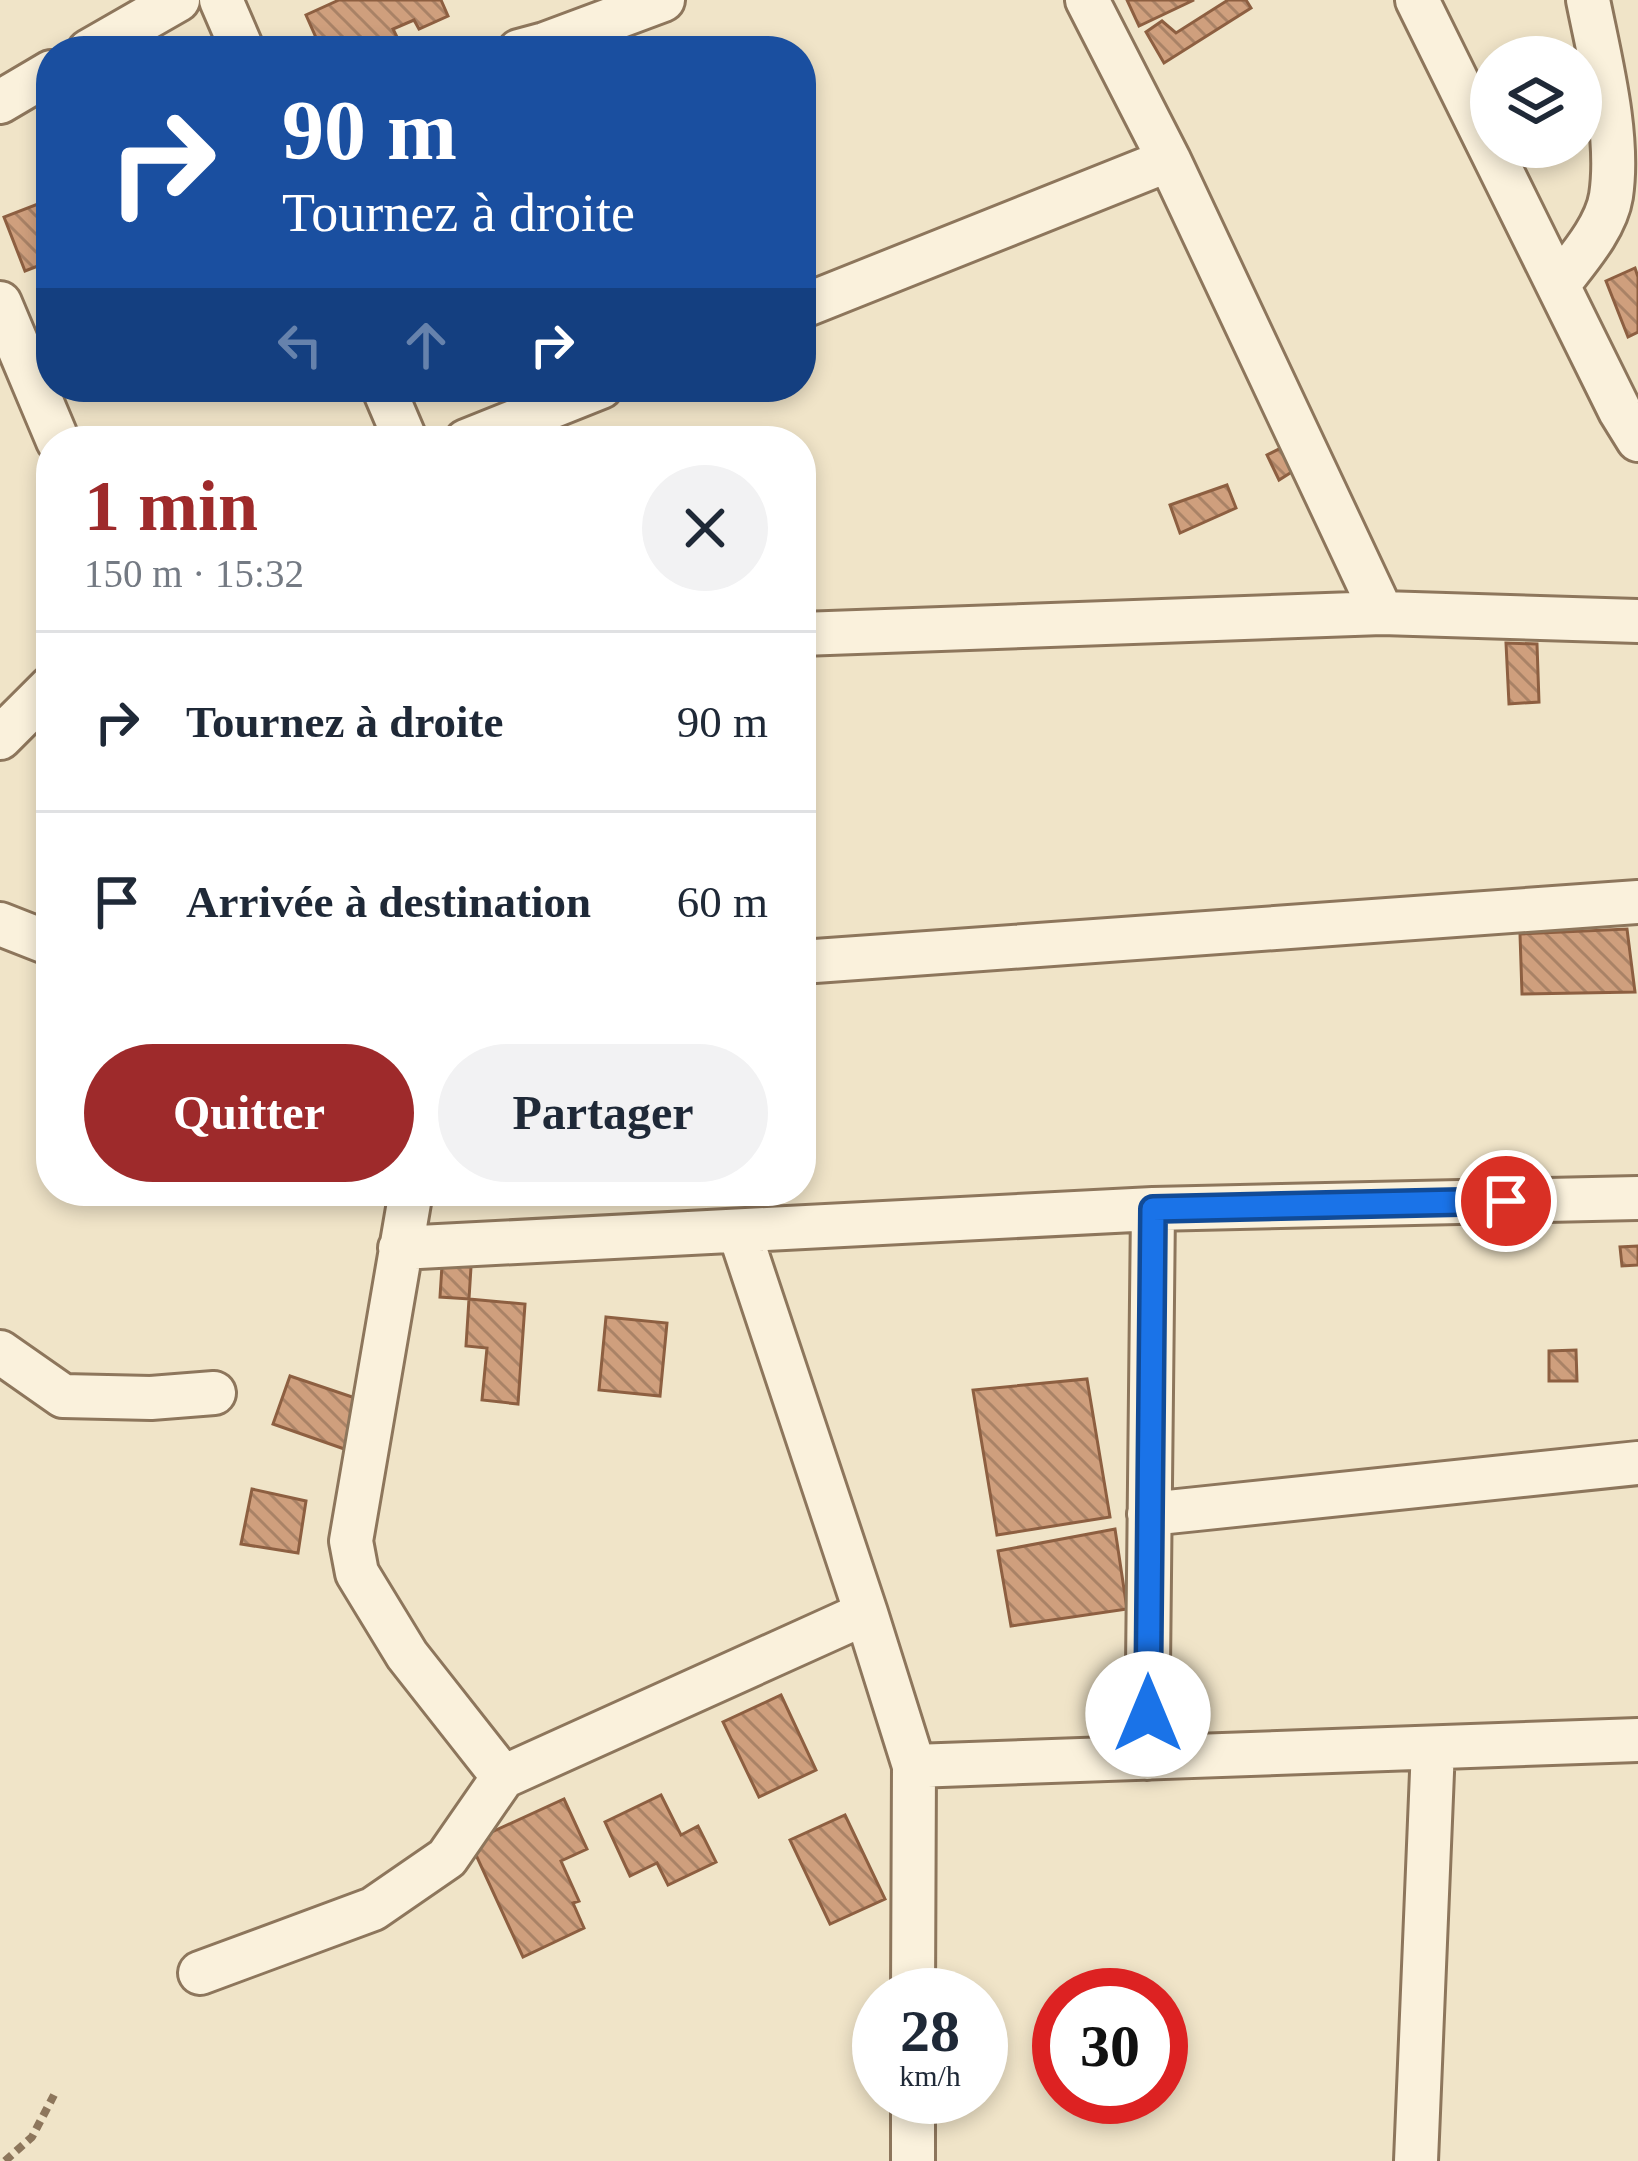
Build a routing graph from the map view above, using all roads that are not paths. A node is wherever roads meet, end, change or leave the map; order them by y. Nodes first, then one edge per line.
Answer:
1 (178, 0) edge
2 (221, 0) edge
3 (663, 0) edge
4 (1088, 0) edge
5 (1417, 0) edge
6 (1588, 0) edge
7 (114, 36) edge
8 (237, 36) edge
9 (566, 36) edge
10 (36, 81) edge
11 (0, 102) edge
12 (1169, 160) junction
13 (1558, 285) junction
14 (816, 301) edge
15 (0, 303) edge
16 (36, 373) edge
17 (564, 402) edge
18 (504, 426) edge
19 (1638, 440) edge
20 (1382, 614) junction
21 (1638, 621) edge
22 (816, 633) edge
23 (36, 703) edge
24 (0, 738) edge
25 (1638, 902) edge
26 (0, 924) edge
27 (36, 938) edge
28 (816, 961) edge
29 (1638, 1198) edge
30 (408, 1206) edge
31 (1153, 1209) junction
32 (739, 1231) junction
33 (400, 1248) junction
34 (0, 1352) edge
35 (214, 1394) dead end
36 (1638, 1463) edge
37 (1149, 1514) junction
38 (866, 1613) junction
39 (1638, 1740) edge
40 (1433, 1748) junction
41 (1148, 1758) junction
42 (914, 1766) junction
43 (503, 1777) junction
44 (913, 1968) edge
45 (200, 1973) dead end
46 (913, 2124) edge
47 (913, 2161) edge
48 (1416, 2161) edge

1 - 7 street
2 - 8 street
3 - 9 street
4 - 12 street
5 - 13 street
6 - 13 street
10 - 11 street
12 - 14 street
12 - 20 street
13 - 19 street
15 - 16 street
17 - 18 street
20 - 21 street
20 - 22 street
23 - 24 street
25 - 28 street
26 - 27 street
29 - 31 street
30 - 33 street
31 - 32 street
31 - 37 street
32 - 33 street
32 - 38 street
33 - 43 street
34 - 35 street
36 - 37 street
37 - 41 street
38 - 42 street
38 - 43 street
39 - 40 street
40 - 41 street
40 - 48 street
41 - 42 street
42 - 44 street
43 - 45 street
46 - 47 street

